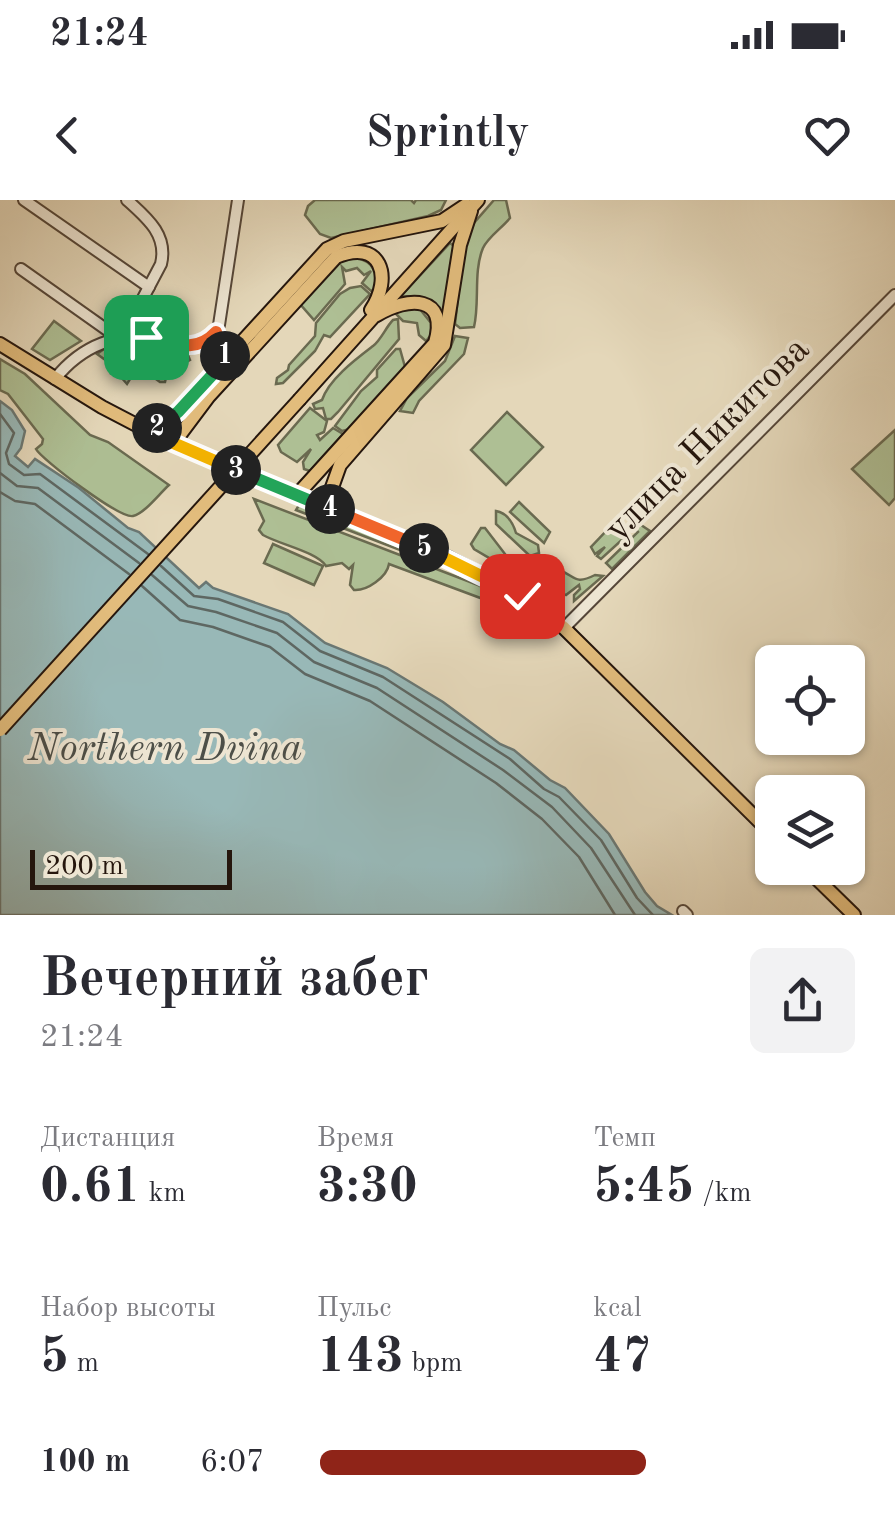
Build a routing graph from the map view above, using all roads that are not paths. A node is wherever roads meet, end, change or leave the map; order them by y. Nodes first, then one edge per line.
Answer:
1 (24, 200) edge
2 (127, 200) edge
3 (238, 200) edge
4 (472, 204) edge
5 (20, 269) dead end
6 (149, 287) junction
7 (895, 295) edge
8 (374, 312) junction
9 (216, 332) junction
10 (120, 336) junction
11 (0, 344) edge
12 (226, 360) junction
13 (55, 379) junction
14 (298, 396) junction
15 (150, 433) junction
16 (173, 444) junction
17 (297, 495) junction
18 (325, 506) junction
19 (564, 628) junction
20 (0, 718) edge
21 (0, 730) edge
22 (755, 817) edge
23 (823, 885) edge
24 (854, 915) edge

1 - 6 street
2 - 6 street
3 - 9 street
4 - 8 main road
4 - 12 main road
4 - 18 main road
5 - 10 street
6 - 10 street
7 - 19 street, улица Никитова
8 - 14 main road
8 - 16 main road
8 - 17 main road
9 - 10 street
9 - 12 street
10 - 13 street
11 - 13 main road
12 - 15 main road
13 - 15 main road
14 - 20 main road
14 - 21 main road, bridge
15 - 16 main road
16 - 17 main road
17 - 18 main road
18 - 19 main road
19 - 22 main road
23 - 24 main road

